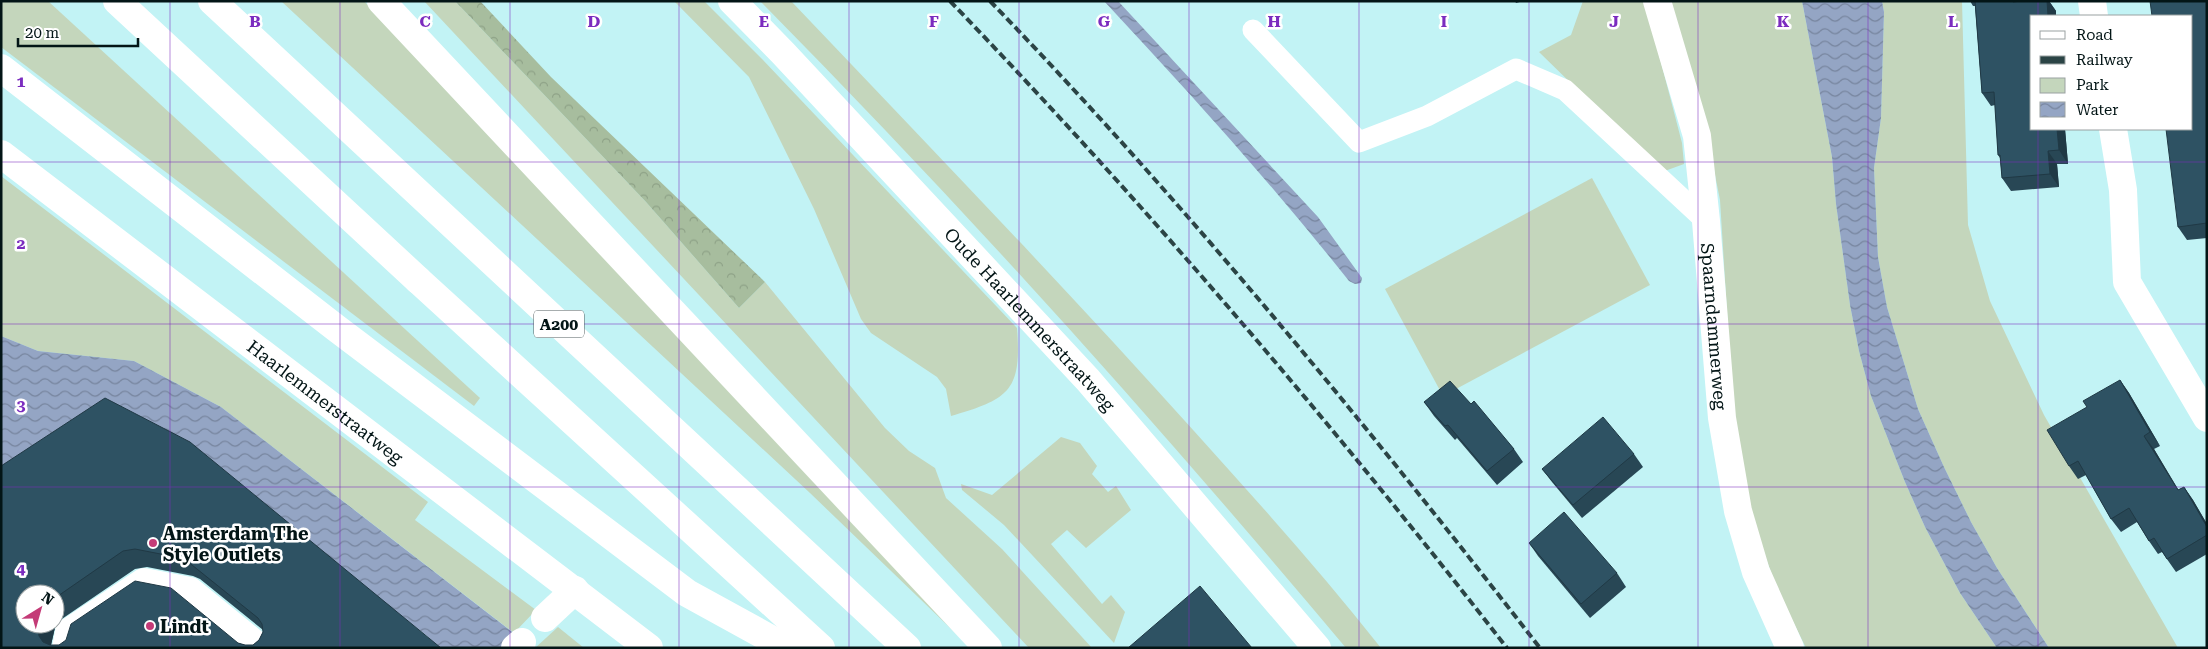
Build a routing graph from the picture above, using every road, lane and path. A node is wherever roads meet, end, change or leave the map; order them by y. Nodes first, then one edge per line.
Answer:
1 (117, 1) edge
2 (212, 1) edge
3 (380, 1) edge
4 (732, 1) edge
5 (1657, 1) edge
6 (2092, 1) edge
7 (2094, 15) edge
8 (1253, 30) dead end
9 (1, 68) edge
10 (2113, 130) edge
11 (1, 154) edge
12 (1706, 222) junction
13 (2207, 418) edge
14 (575, 590) junction
15 (545, 618) dead end
16 (66, 648) edge
17 (260, 648) edge
18 (649, 648) edge
19 (787, 648) edge
20 (821, 648) edge
21 (907, 648) edge
22 (988, 648) edge
23 (1317, 648) edge
24 (1790, 648) edge

1 - 20 main road
2 - 21 main road, A200
3 - 22 main road
4 - 23 main road, Oude Haarlemmerstraatweg
5 - 12 main road, Spaarndammerweg
6 - 7 main road
8 - 12 lane
9 - 19 main road
10 - 13 main road
11 - 14 main road, Haarlemmerstraatweg
12 - 24 main road, Spaarndammerweg
14 - 15 main road
14 - 18 main road, Haarlemmerstraatweg
16 - 17 main road

